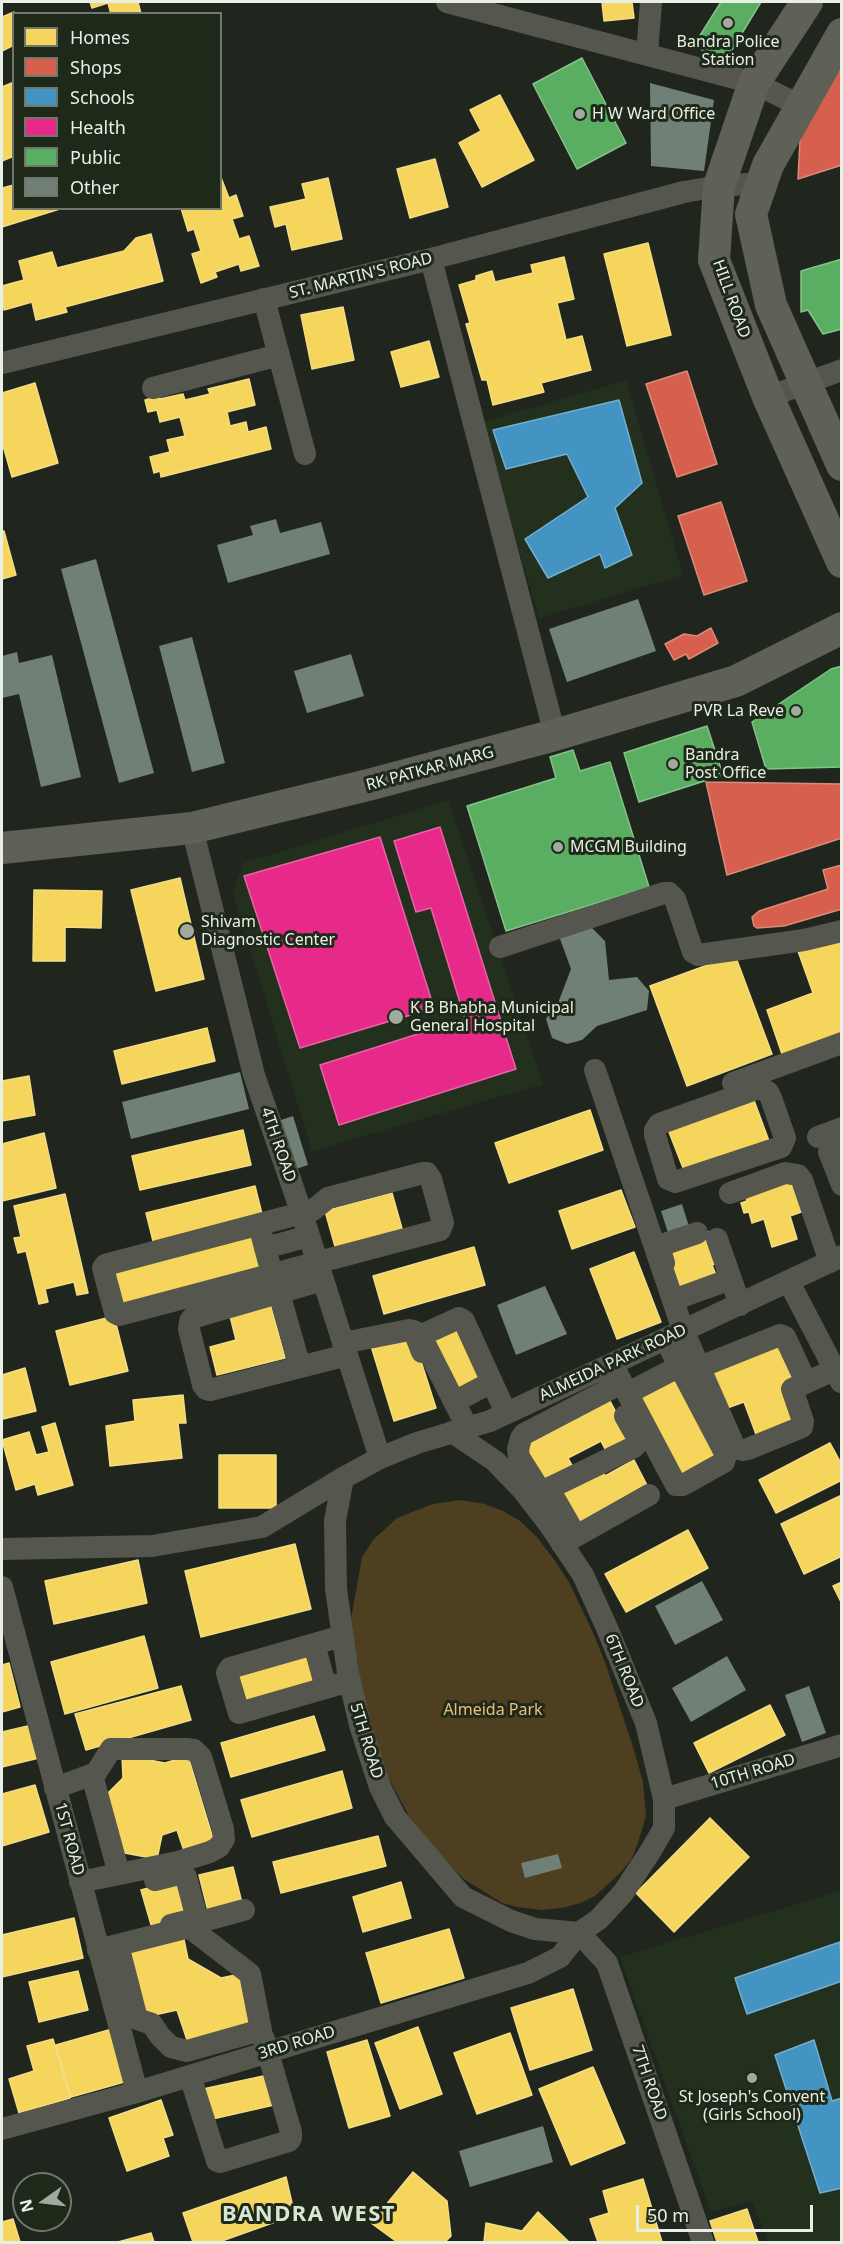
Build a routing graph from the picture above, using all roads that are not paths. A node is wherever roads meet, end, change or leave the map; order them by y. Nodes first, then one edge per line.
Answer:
1 (447, 2) edge
2 (651, 2) edge
3 (807, 2) edge
4 (842, 34) edge
5 (647, 54) junction
6 (754, 83) junction
7 (801, 106) junction
8 (762, 183) junction
9 (719, 186) junction
10 (431, 259) junction
11 (264, 299) junction
12 (279, 355) junction
13 (2, 363) edge
14 (842, 370) edge
15 (804, 384) junction
16 (153, 388) dead end
17 (768, 397) junction
18 (305, 454) dead end
19 (842, 465) edge
20 (842, 562) edge
21 (842, 628) edge
22 (555, 735) junction
23 (192, 828) junction
24 (2, 848) edge
25 (842, 931) edge
26 (500, 947) dead end
27 (842, 1043) edge
28 (595, 1070) dead end
29 (694, 1097) dead end
30 (842, 1128) edge
31 (818, 1137) dead end
32 (842, 1144) edge
33 (665, 1170) junction
34 (633, 1182) junction
35 (842, 1185) edge
36 (730, 1193) dead end
37 (308, 1211) junction
38 (259, 1225) junction
39 (309, 1236) junction
40 (265, 1248) junction
41 (836, 1259) edge
42 (323, 1267) junction
43 (731, 1279) junction
44 (789, 1282) junction
45 (275, 1284) junction
46 (675, 1299) junction
47 (740, 1305) junction
48 (674, 1334) junction
49 (345, 1349) junction
50 (300, 1367) junction
51 (690, 1367) junction
52 (838, 1376) edge
53 (612, 1379) junction
54 (492, 1382) junction
55 (806, 1382) junction
56 (454, 1402) junction
57 (506, 1413) junction
58 (459, 1430) junction
59 (380, 1458) junction
60 (617, 1461) dead end
61 (343, 1478) junction
62 (649, 1495) dead end
63 (540, 1498) junction
64 (569, 1540) junction
65 (2, 1549) edge
66 (2, 1587) edge
67 (342, 1636) junction
68 (314, 1644) junction
69 (350, 1681) junction
70 (326, 1688) junction
71 (842, 1745) edge
72 (92, 1775) junction
73 (55, 1788) junction
74 (664, 1799) junction
75 (119, 1874) junction
76 (88, 1890) junction
77 (244, 1910) dead end
78 (193, 1918) junction
79 (579, 1933) junction
80 (106, 1944) junction
81 (261, 2030) junction
82 (267, 2053) junction
83 (190, 2076) junction
84 (137, 2092) junction
85 (2, 2129) edge
86 (703, 2242) edge

1 - 5 street
2 - 5 street
3 - 6 main road, HILL ROAD
4 - 7 main road
5 - 6 street
6 - 7 street
6 - 9 main road, HILL ROAD
7 - 8 main road
8 - 9 street, ST. MARTIN'S ROAD
8 - 15 main road
9 - 10 street, ST. MARTIN'S ROAD
9 - 17 main road, HILL ROAD
10 - 11 street, ST. MARTIN'S ROAD
10 - 22 street
11 - 12 street
11 - 13 street, ST. MARTIN'S ROAD
12 - 16 street
12 - 18 street
14 - 15 street
15 - 17 street
15 - 19 main road
17 - 20 main road, HILL ROAD
21 - 22 main road, RK PATKAR MARG
22 - 23 main road, RK PATKAR MARG
23 - 24 main road, RK PATKAR MARG
23 - 37 street, 4TH ROAD
25 - 26 street
27 - 29 street
28 - 34 street
30 - 31 street
32 - 35 street
33 - 33 street
33 - 34 street
34 - 46 street
36 - 41 street
37 - 38 street
37 - 39 street, 4TH ROAD
37 - 42 street
37 - 42 street
38 - 40 street
38 - 45 street
39 - 40 street
39 - 42 street, 4TH ROAD
40 - 45 street
41 - 44 street, ALMEIDA PARK ROAD
42 - 45 street
42 - 49 street, 4TH ROAD
43 - 46 street
43 - 46 street
43 - 47 street
44 - 47 street, ALMEIDA PARK ROAD
44 - 52 street
45 - 50 street
45 - 50 street
46 - 48 street
47 - 48 street, ALMEIDA PARK ROAD
48 - 51 street
48 - 53 street, ALMEIDA PARK ROAD
49 - 50 street
49 - 58 street
49 - 59 street, 4TH ROAD
51 - 53 street
51 - 53 street
51 - 55 street
51 - 55 street
52 - 55 street
53 - 57 street, ALMEIDA PARK ROAD
53 - 63 street
53 - 63 street
54 - 56 street
54 - 56 street
54 - 57 street
56 - 58 street
57 - 58 street, ALMEIDA PARK ROAD
58 - 59 street, ALMEIDA PARK ROAD
58 - 63 street, 6TH ROAD
59 - 61 street
60 - 63 street
61 - 65 street
61 - 67 street, 5TH ROAD
62 - 64 street
63 - 64 street, 6TH ROAD
64 - 74 street, 6TH ROAD
66 - 73 street, 1ST ROAD
67 - 68 street
67 - 69 street, 5TH ROAD
68 - 70 street
68 - 70 street
69 - 70 street
69 - 79 street, 5TH ROAD
71 - 74 street, 10TH ROAD
72 - 73 street
72 - 75 street
72 - 75 street
73 - 76 street, 1ST ROAD
74 - 79 street, 6TH ROAD
75 - 76 street
76 - 78 street
76 - 80 street, 1ST ROAD
77 - 78 street
78 - 80 street
79 - 82 street, 3RD ROAD
79 - 86 street, 7TH ROAD
80 - 81 street
80 - 81 street
80 - 84 street, 1ST ROAD
81 - 82 street
82 - 83 street, 3RD ROAD
82 - 83 street
83 - 84 street, 3RD ROAD
84 - 85 street, 3RD ROAD

